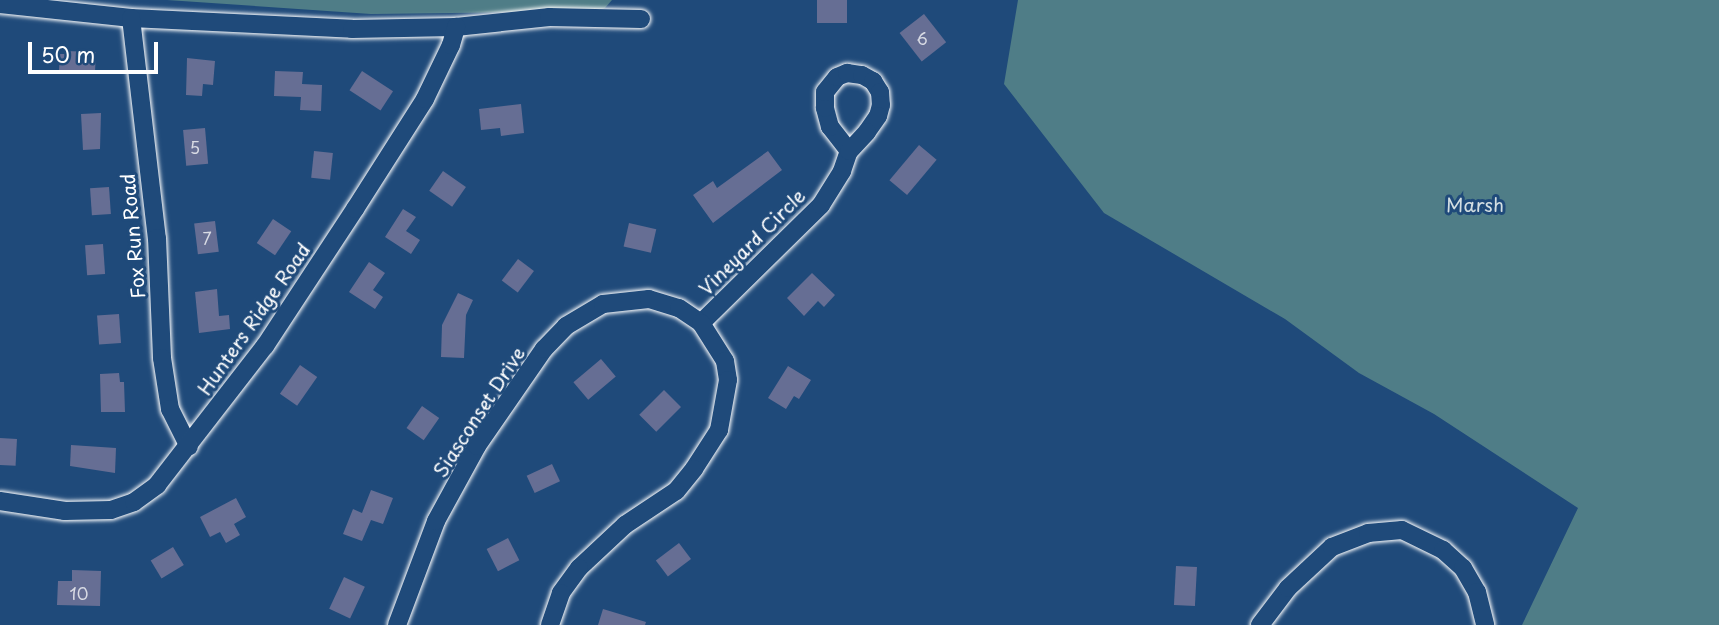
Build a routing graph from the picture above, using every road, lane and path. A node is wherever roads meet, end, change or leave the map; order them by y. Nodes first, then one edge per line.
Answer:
1 (0, 4) edge
2 (131, 18) junction
3 (640, 19) dead end
4 (456, 27) junction
5 (849, 150) dead end
6 (701, 323) junction
7 (190, 447) junction
8 (0, 500) edge
9 (397, 625) edge
10 (550, 625) edge
11 (1260, 625) edge
12 (1485, 625) edge

1 - 2 street
2 - 4 street
2 - 7 street, Fox Run Road
3 - 4 street
4 - 7 street, Hunters Ridge Road
5 - 6 street, Vineyard Circle
6 - 9 street, Siasconset Drive
6 - 10 street, Siasconset Drive
7 - 8 street, Hunters Ridge Road
11 - 12 street

